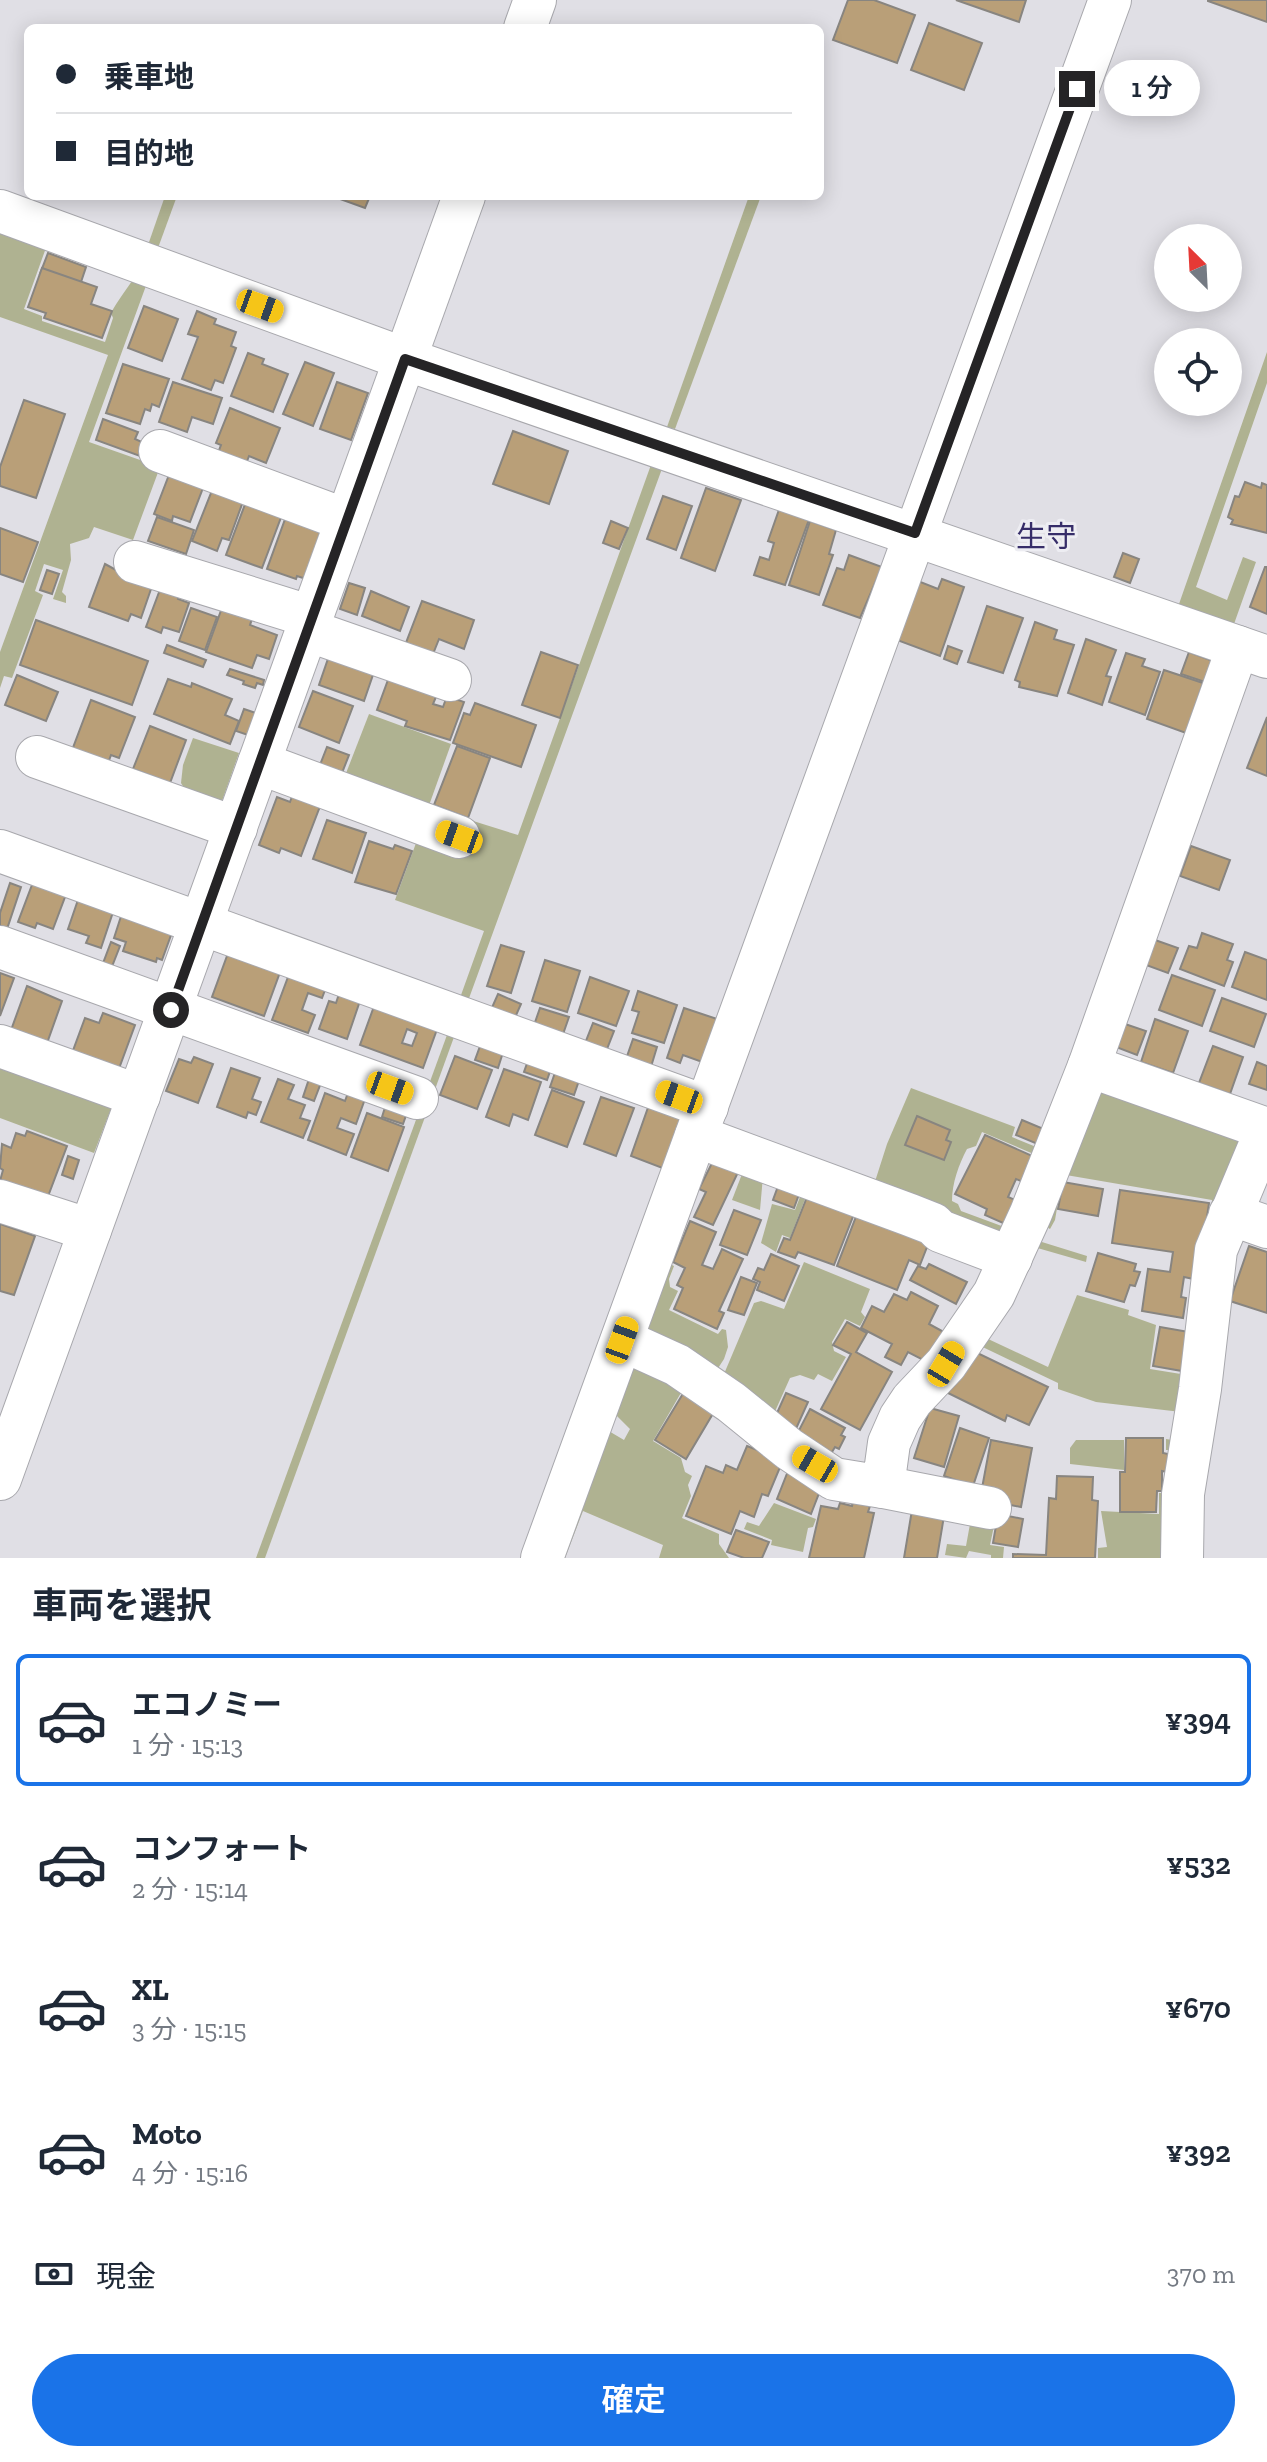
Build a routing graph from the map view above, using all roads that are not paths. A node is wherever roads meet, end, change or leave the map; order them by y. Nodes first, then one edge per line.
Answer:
1 (535, 0) edge
2 (1110, 0) edge
3 (526, 24) edge
4 (463, 200) edge
5 (0, 211) edge
6 (405, 359) junction
7 (160, 451) dead end
8 (346, 520) junction
9 (915, 533) junction
10 (135, 562) dead end
11 (309, 623) junction
12 (1252, 652) edge
13 (450, 680) dead end
14 (37, 757) dead end
15 (259, 763) junction
16 (236, 828) junction
17 (459, 837) dead end
18 (0, 851) edge
19 (202, 926) junction
20 (0, 947) edge
21 (171, 1010) junction
22 (0, 1046) edge
23 (1089, 1066) junction
24 (139, 1096) junction
25 (417, 1098) dead end
26 (701, 1122) junction
27 (1267, 1129) edge
28 (0, 1201) edge
29 (1248, 1220) edge
30 (90, 1230) junction
31 (1011, 1258) junction
32 (622, 1340) junction
33 (0, 1479) edge
34 (883, 1487) junction
35 (990, 1508) dead end
36 (542, 1558) edge
37 (1182, 1558) edge

1 - 3 street
2 - 9 street
4 - 6 street
5 - 6 street
6 - 8 street
6 - 9 street
7 - 8 street
8 - 11 street
9 - 12 street
9 - 26 street
10 - 11 street
11 - 13 street
11 - 15 street
12 - 23 street
14 - 16 street
15 - 16 street
15 - 17 street
16 - 19 street
18 - 19 street
19 - 21 street
19 - 26 street
20 - 21 street
21 - 24 street
21 - 25 street
22 - 24 street
23 - 27 street
23 - 31 street
24 - 30 street
26 - 31 street
26 - 32 street
27 - 29 street
28 - 30 street
29 - 37 street
30 - 33 street
31 - 34 street
32 - 34 street
32 - 36 street
34 - 35 street

